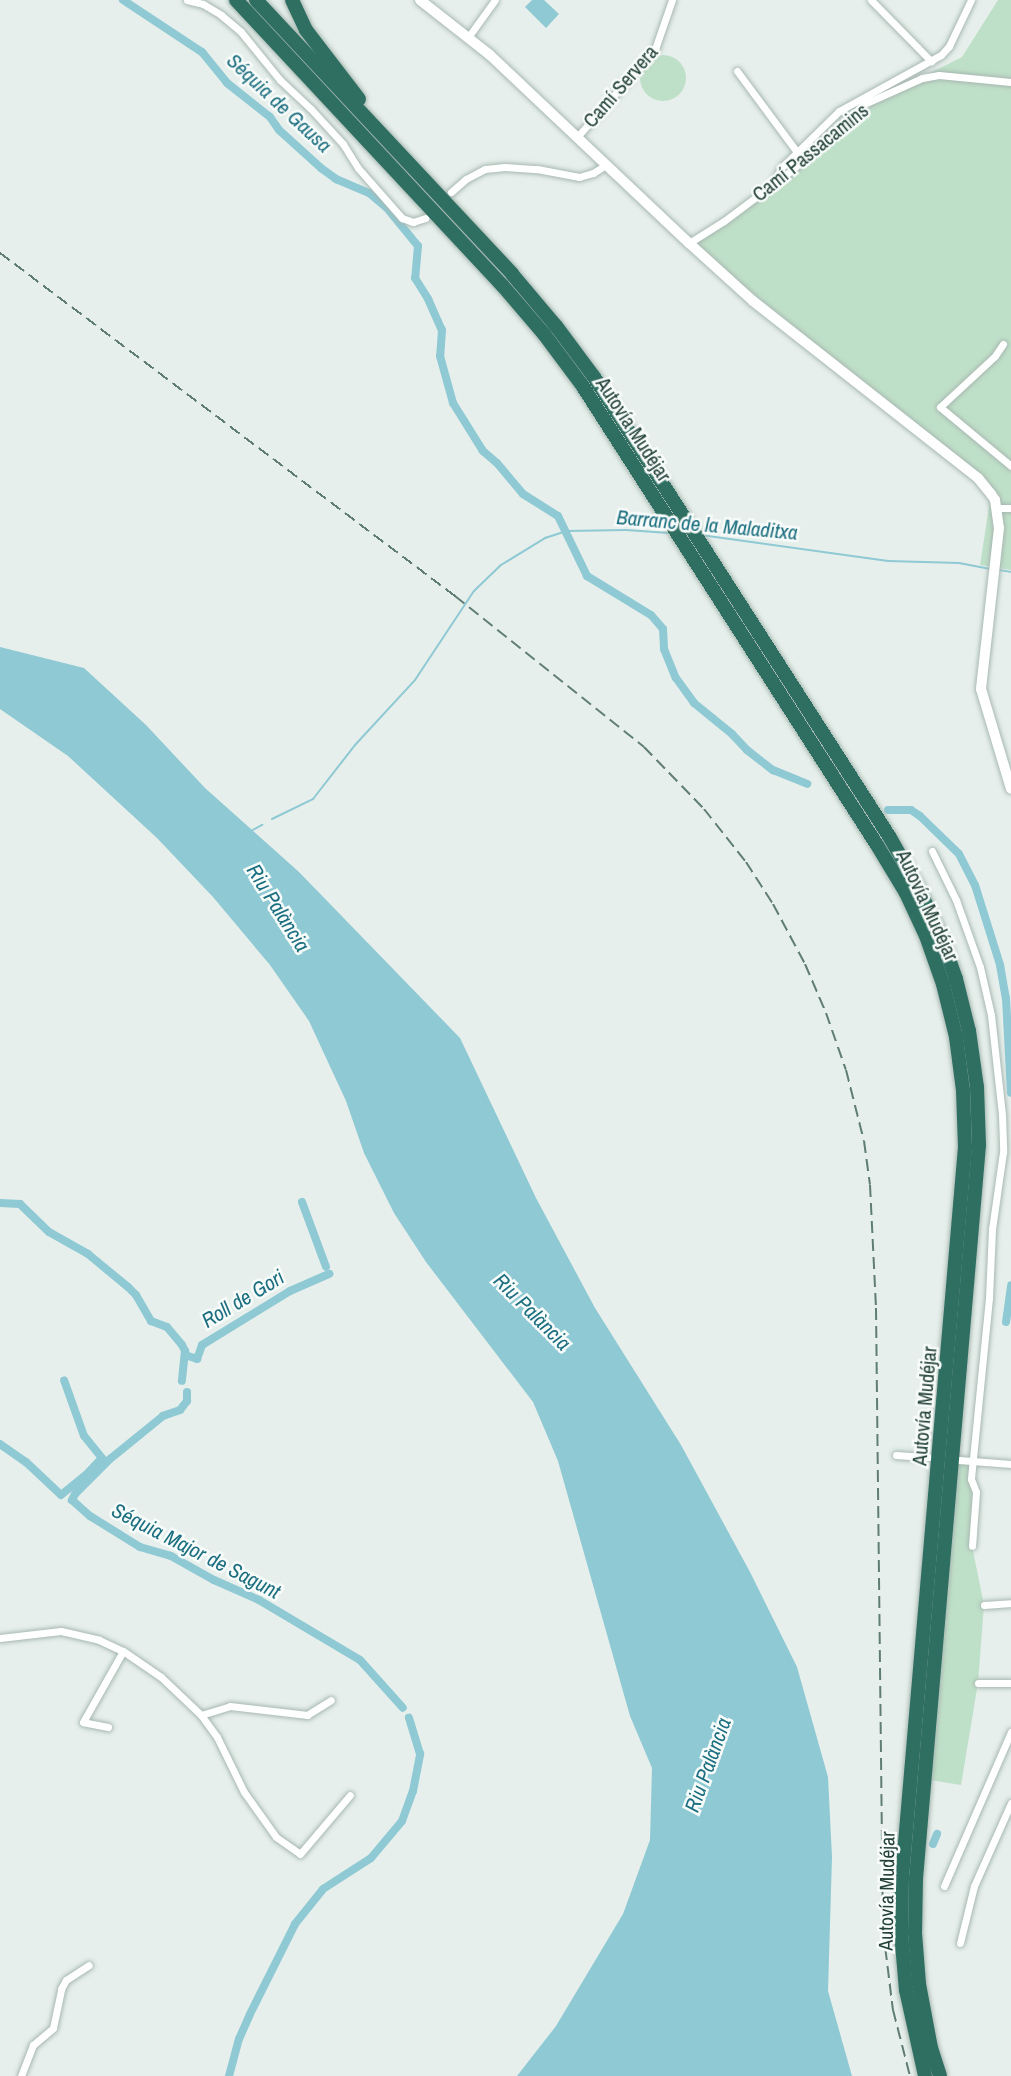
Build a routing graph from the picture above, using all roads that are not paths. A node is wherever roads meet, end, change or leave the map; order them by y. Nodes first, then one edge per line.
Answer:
1 (187, 0) edge
2 (225, 0) edge
3 (236, 0) edge
4 (256, 0) edge
5 (292, 0) edge
6 (420, 0) edge
7 (495, 0) edge
8 (672, 0) edge
9 (871, 0) edge
10 (971, 0) edge
11 (468, 36) junction
12 (931, 61) junction
13 (737, 71) dead end
14 (1011, 82) edge
15 (323, 94) junction
16 (577, 137) junction
17 (797, 152) junction
18 (606, 165) junction
19 (422, 178) junction
20 (772, 185) junction
21 (451, 192) dead end
22 (425, 218) dead end
23 (688, 243) junction
24 (1004, 344) dead end
25 (1011, 466) edge
26 (996, 508) junction
27 (1011, 508) edge
28 (1011, 789) edge
29 (932, 851) dead end
30 (896, 1455) dead end
31 (927, 1457) dead end
32 (959, 1460) dead end
33 (972, 1461) junction
34 (1011, 1464) edge
35 (972, 1546) dead end
36 (1011, 1603) edge
37 (984, 1605) dead end
38 (0, 1638) edge
39 (123, 1652) junction
40 (978, 1683) dead end
41 (1011, 1683) edge
42 (331, 1700) dead end
43 (201, 1715) junction
44 (108, 1727) dead end
45 (1011, 1732) edge
46 (350, 1795) dead end
47 (1011, 1803) edge
48 (944, 1886) dead end
49 (960, 1943) dead end
50 (89, 1965) dead end
51 (21, 2076) edge
52 (925, 2076) edge
53 (940, 2076) edge

1 - 22 street
2 - 15 highway
3 - 15 highway, Autovía Mudéjar
4 - 19 highway, Autovía Mudéjar
5 - 19 highway
6 - 11 main road
7 - 11 street
8 - 16 street, Camí Servera
9 - 12 street
10 - 12 street
11 - 16 main road
12 - 17 street
13 - 17 street
14 - 20 street, Camí Passacamins
15 - 52 highway, Autovía Mudéjar
16 - 18 main road
17 - 20 street
18 - 21 street
18 - 23 main road
19 - 53 highway, Autovía Mudéjar
20 - 23 street, Camí Passacamins
23 - 26 main road
24 - 25 street
26 - 27 street
26 - 28 main road
29 - 33 street
30 - 31 street
32 - 33 street
33 - 34 street
33 - 35 street
36 - 37 street
38 - 39 street
39 - 43 street
39 - 44 street
40 - 41 street
42 - 43 street
43 - 46 street
45 - 48 street
47 - 49 street
50 - 51 street

